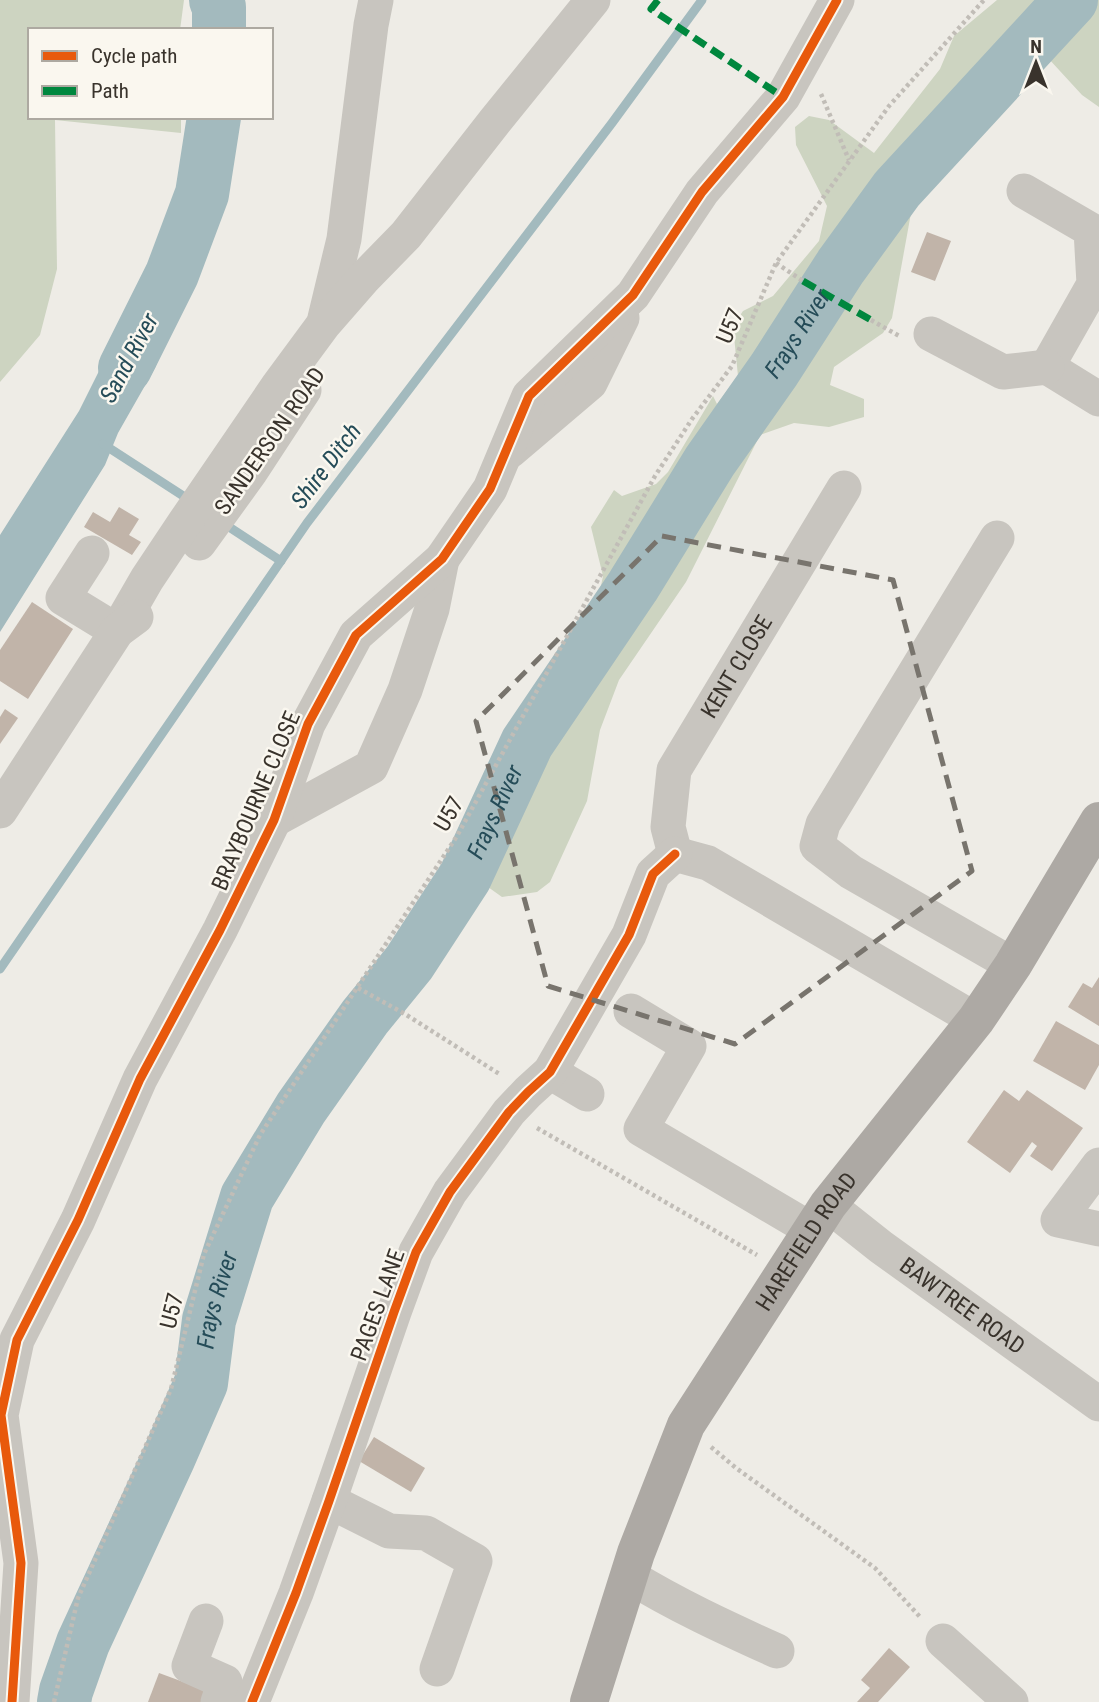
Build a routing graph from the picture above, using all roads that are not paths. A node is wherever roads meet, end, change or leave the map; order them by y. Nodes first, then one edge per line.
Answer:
1 (376, 0) edge
2 (593, 0) edge
3 (837, 0) edge
4 (1024, 191) dead end
5 (406, 235) junction
6 (339, 257) junction
7 (377, 264) junction
8 (323, 325) junction
9 (931, 334) dead end
10 (1046, 367) junction
11 (1099, 399) edge
12 (844, 488) dead end
13 (218, 495) junction
14 (997, 538) dead end
15 (92, 553) dead end
16 (442, 559) junction
17 (117, 631) junction
18 (3, 800) edge
19 (274, 820) junction
20 (1099, 821) edge
21 (675, 854) junction
22 (1013, 965) junction
23 (631, 1011) dead end
24 (976, 1020) junction
25 (529, 1092) junction
26 (587, 1094) dead end
27 (1099, 1165) edge
28 (820, 1218) junction
29 (1099, 1229) edge
30 (1099, 1404) edge
31 (329, 1501) junction
32 (629, 1576) junction
33 (206, 1620) dead end
34 (943, 1642) road end
35 (776, 1651) dead end
36 (437, 1669) dead end
37 (12, 1702) edge
38 (218, 1702) edge
39 (252, 1702) edge
40 (589, 1702) edge
41 (1011, 1702) edge

1 - 6 street
2 - 5 street, SANDERSON ROAD
3 - 16 street, BRAYBOURNE CLOSE
4 - 10 street
5 - 7 street, SANDERSON ROAD
5 - 13 street, SANDERSON ROAD
6 - 7 street
6 - 8 street
7 - 8 street, SANDERSON ROAD
8 - 13 street, SANDERSON ROAD
9 - 10 street
10 - 11 street
12 - 21 street, KENT CLOSE
13 - 17 street, SANDERSON ROAD
14 - 22 street
15 - 17 street
16 - 19 street, BRAYBOURNE CLOSE
16 - 19 street, BRAYBOURNE CLOSE
17 - 18 street, SANDERSON ROAD
19 - 37 street, BRAYBOURNE CLOSE
20 - 22 main road, HAREFIELD ROAD
21 - 24 street
21 - 25 street, PAGES LANE
22 - 24 main road, HAREFIELD ROAD
23 - 28 street, BAWTREE ROAD
24 - 28 main road, HAREFIELD ROAD
25 - 26 street
25 - 31 street, PAGES LANE
27 - 29 street
28 - 30 street, BAWTREE ROAD
28 - 32 main road, HAREFIELD ROAD
31 - 36 street
31 - 39 street, PAGES LANE
32 - 35 street
32 - 40 main road, HAREFIELD ROAD
33 - 38 street
34 - 41 street

